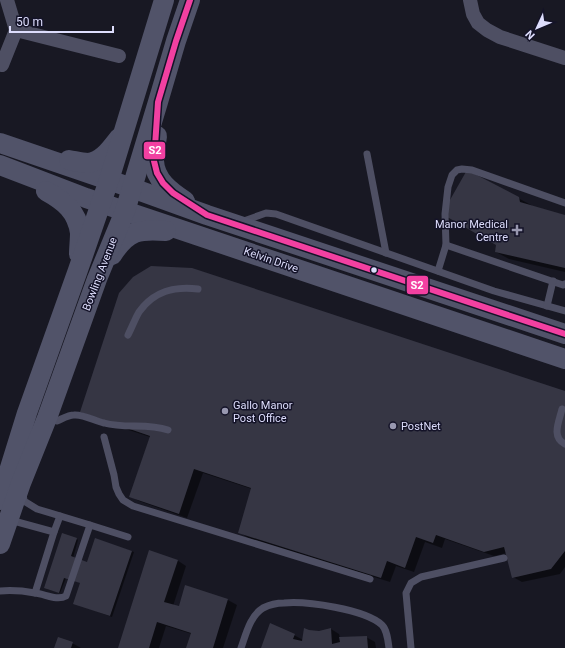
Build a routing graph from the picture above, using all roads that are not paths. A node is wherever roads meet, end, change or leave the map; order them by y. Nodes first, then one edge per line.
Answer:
1 (8, 0) edge
2 (164, 0) edge
3 (190, 0) edge
4 (470, 0) edge
5 (16, 30) junction
6 (119, 56) dead end
7 (565, 58) edge
8 (2, 65) dead end
9 (158, 102) junction
10 (123, 133) junction
11 (7, 146) edge
12 (367, 154) dead end
13 (0, 166) edge
14 (109, 180) junction
15 (132, 188) junction
16 (101, 203) junction
17 (565, 203) edge
18 (125, 211) junction
19 (207, 215) junction
20 (235, 224) junction
21 (192, 233) junction
22 (446, 245) junction
23 (386, 253) junction
24 (78, 270) junction
25 (438, 271) junction
26 (97, 279) junction
27 (553, 281) junction
28 (565, 284) edge
29 (198, 289) dead end
30 (547, 306) junction
31 (565, 311) edge
32 (565, 334) edge
33 (128, 335) dead end
34 (565, 359) edge
35 (562, 409) dead end
36 (57, 421) dead end
37 (168, 430) dead end
38 (104, 437) dead end
39 (565, 444) edge
40 (22, 483) junction
41 (0, 500) edge
42 (60, 516) junction
43 (4, 519) edge
44 (90, 526) junction
45 (54, 532) junction
46 (128, 537) dead end
47 (0, 544) edge
48 (504, 558) dead end
49 (370, 579) dead end
50 (0, 591) edge
51 (35, 593) junction
52 (241, 648) edge
53 (389, 648) edge
54 (411, 648) edge

1 - 5 street
2 - 10 main road, Bowling Avenue
3 - 9 main road, Bowling Avenue
4 - 7 street
5 - 6 street
5 - 8 street
9 - 15 main road, Bowling Avenue
9 - 19 main road
10 - 11 main road
10 - 14 main road, Bowling Avenue
11 - 14 main road, Kelvin Drive
12 - 23 lane
13 - 16 main road, Kelvin Drive
13 - 24 main road
14 - 15 main road, Kelvin Drive
14 - 16 main road, Bowling Avenue
15 - 18 main road, Bowling Avenue
15 - 19 main road, Kelvin Drive
16 - 18 main road, Kelvin Drive
16 - 24 main road, Bowling Avenue
17 - 22 lane
18 - 21 main road, Kelvin Drive
18 - 26 main road, Bowling Avenue
19 - 20 main road, Kelvin Drive
20 - 23 lane
20 - 32 main road, Kelvin Drive
21 - 26 main road
21 - 34 main road, Kelvin Drive
22 - 25 lane
22 - 27 lane
23 - 25 lane
24 - 41 main road, Bowling Avenue
25 - 30 lane
26 - 40 main road, Bowling Avenue
27 - 28 lane
27 - 30 lane
29 - 33 lane
30 - 31 lane
35 - 39 lane
36 - 37 lane
38 - 49 lane
40 - 42 lane
40 - 43 main road, Bowling Avenue
42 - 44 lane
42 - 45 lane
43 - 45 lane
43 - 47 main road, Bowling Avenue
44 - 46 lane
44 - 51 lane
45 - 51 lane
48 - 54 lane
50 - 51 lane
52 - 53 lane

